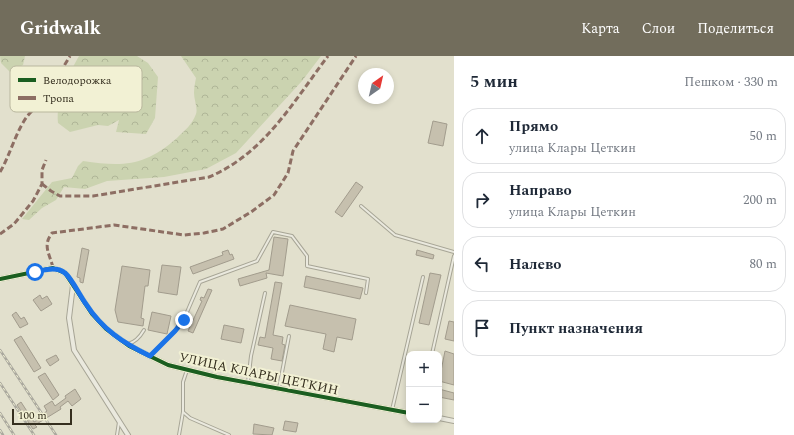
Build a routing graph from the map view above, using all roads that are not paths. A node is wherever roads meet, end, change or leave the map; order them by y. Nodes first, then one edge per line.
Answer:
1 (361, 206) dead end
2 (454, 252) edge
3 (454, 256) edge
4 (423, 276) dead end
5 (0, 279) edge
6 (73, 285) junction
7 (265, 293) dead end
8 (366, 293) dead end
9 (144, 330) dead end
10 (289, 336) dead end
11 (127, 344) junction
12 (433, 351) edge
13 (150, 356) junction
14 (187, 370) junction
15 (247, 383) junction
16 (279, 388) junction
17 (392, 410) junction
18 (183, 412) junction
19 (406, 412) edge
20 (442, 419) edge
21 (119, 420) junction
22 (454, 421) edge
23 (117, 435) edge
24 (128, 435) edge
25 (179, 435) edge
26 (229, 435) edge

1 - 2 lane
3 - 12 lane
4 - 17 lane
5 - 6 street, УЛИЦА КЛАРЫ ЦЕТКИН
6 - 11 street, УЛИЦА КЛАРЫ ЦЕТКИН
6 - 21 street
7 - 15 lane
8 - 13 lane
9 - 11 lane
10 - 16 lane
11 - 13 street, УЛИЦА КЛАРЫ ЦЕТКИН
13 - 14 street, УЛИЦА КЛАРЫ ЦЕТКИН
14 - 15 street, УЛИЦА КЛАРЫ ЦЕТКИН
14 - 18 lane
15 - 16 street, УЛИЦА КЛАРЫ ЦЕТКИН
16 - 17 street, УЛИЦА КЛАРЫ ЦЕТКИН
17 - 19 street, УЛИЦА КЛАРЫ ЦЕТКИН
18 - 25 lane
18 - 26 lane
20 - 22 street
21 - 23 lane
21 - 24 street

